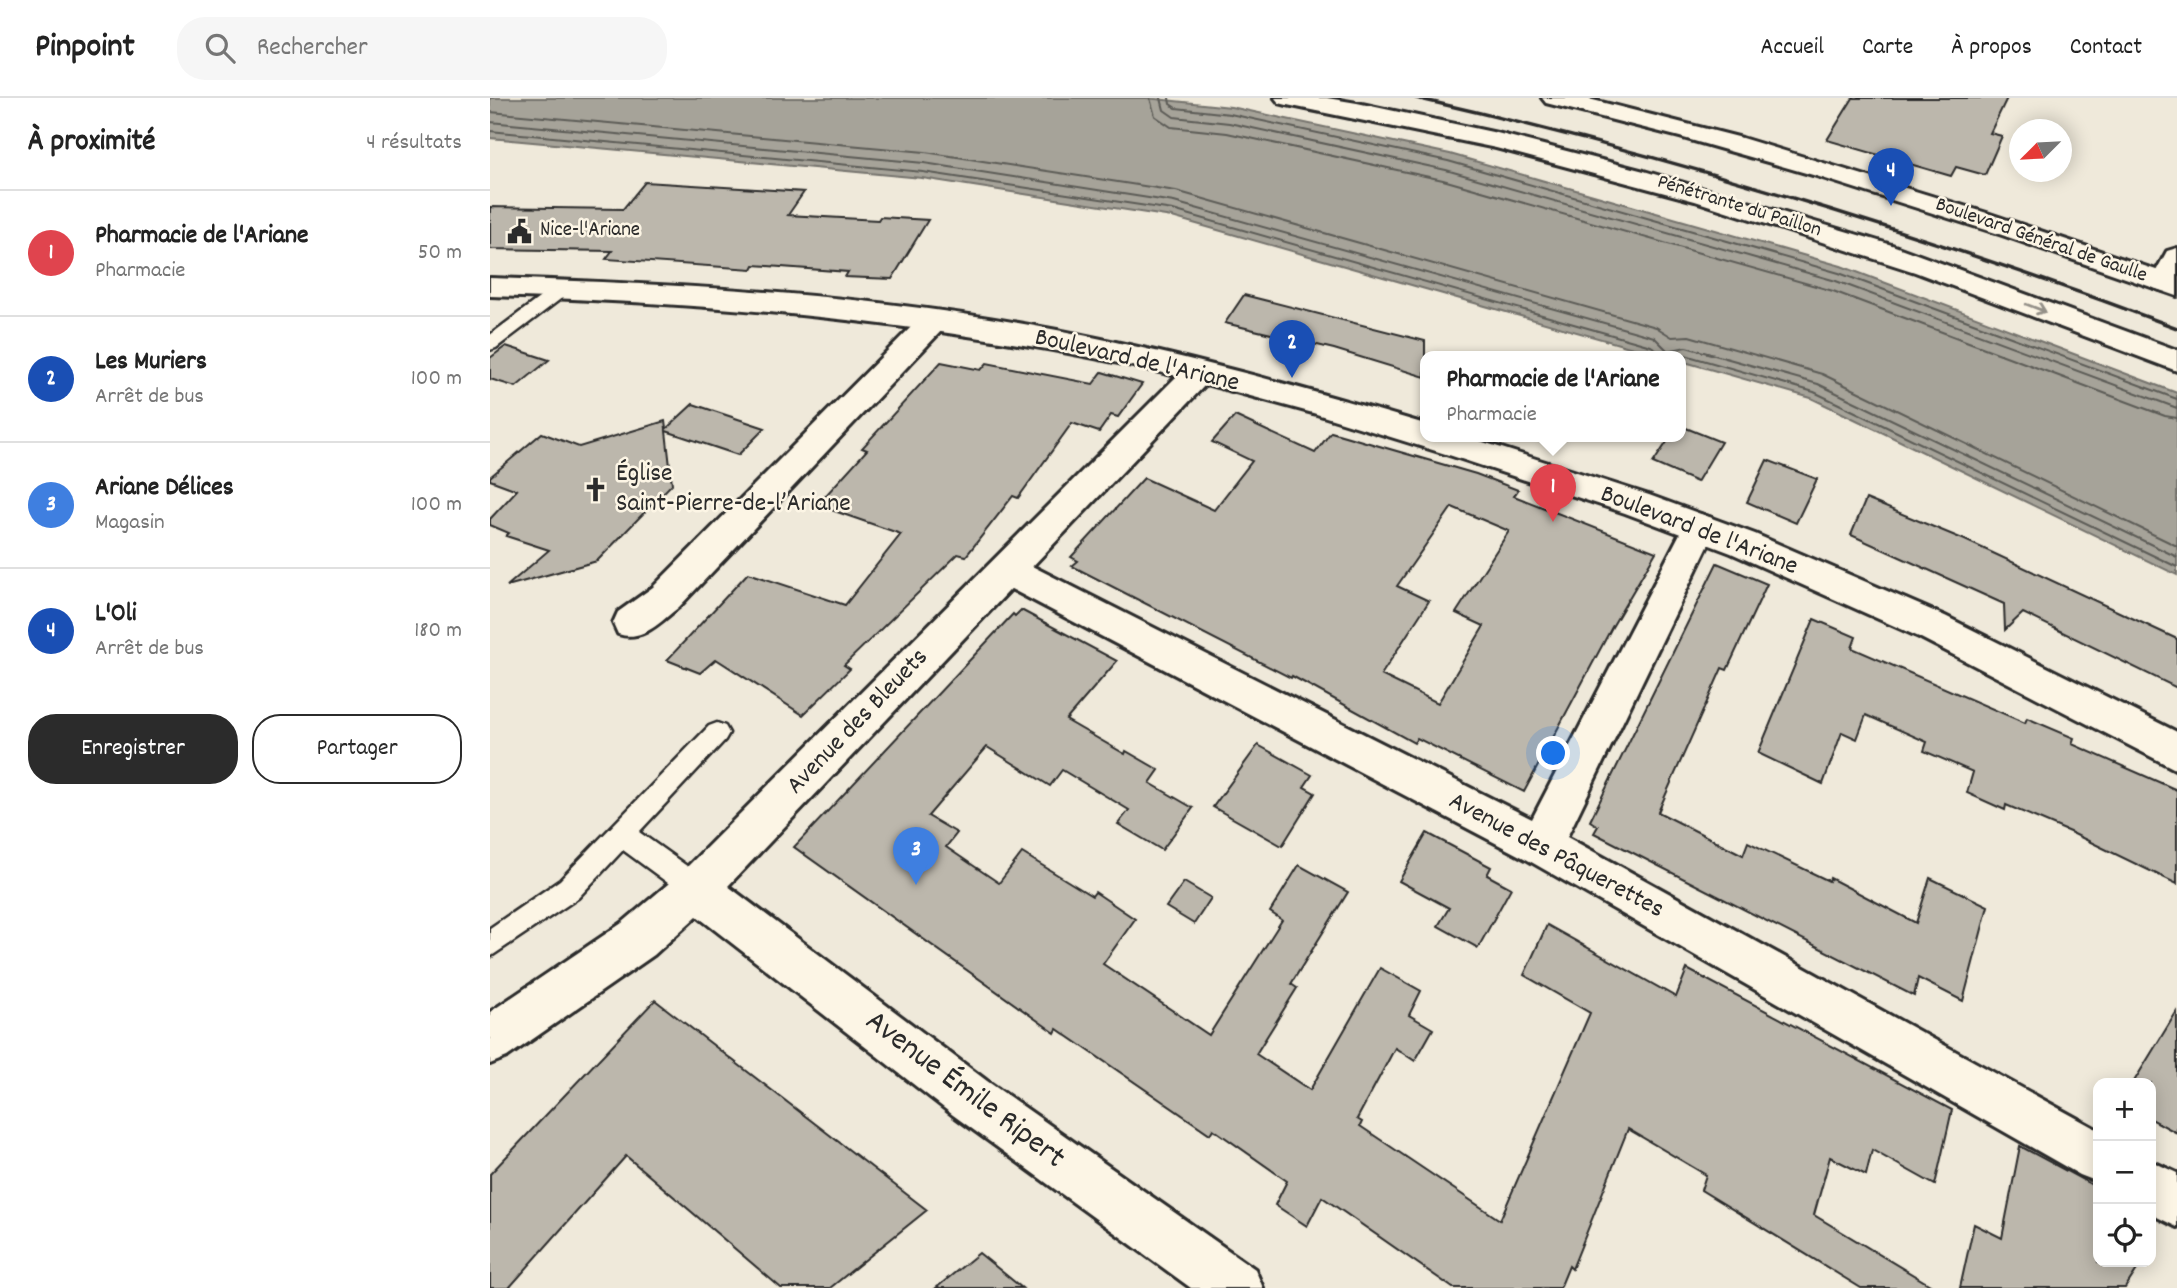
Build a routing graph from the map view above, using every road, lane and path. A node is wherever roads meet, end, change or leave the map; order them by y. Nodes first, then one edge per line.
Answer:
1 (1287, 98) edge
2 (1356, 98) edge
3 (1554, 98) edge
4 (2177, 257) edge
5 (2171, 285) edge
6 (490, 287) edge
7 (561, 290) junction
8 (933, 321) junction
9 (2177, 340) edge
10 (490, 344) edge
11 (2177, 361) edge
12 (1198, 373) junction
13 (1420, 435) edge
14 (1443, 442) edge
15 (1700, 527) junction
16 (1007, 570) junction
17 (631, 623) dead end
18 (717, 733) dead end
19 (2177, 752) edge
20 (623, 835) junction
21 (1541, 845) junction
22 (696, 888) junction
23 (490, 944) edge
24 (490, 1040) edge
25 (2093, 1154) edge
26 (2156, 1189) edge
27 (2177, 1200) edge
28 (1236, 1288) edge

1 -> 11 street, Pénétrante du Paillon
2 - 9 street, Pénétrante du Paillon
3 - 5 street, Boulevard Général de Gaulle
4 - 5 street
6 - 7 street, Boulevard de l'Ariane
7 - 8 street, Boulevard de l'Ariane
7 - 10 lane
8 - 12 street, Boulevard de l'Ariane
8 - 17 street
12 - 13 street, Boulevard de l'Ariane
12 - 16 street, Avenue des Bleuets
14 - 15 street, Boulevard de l'Ariane
15 - 19 street, Boulevard de l'Ariane
15 - 21 street
16 - 21 street, Avenue des Pâquerettes
16 - 22 street, Avenue des Bleuets
18 - 20 lane
20 - 22 lane
20 - 23 lane
21 - 25 street, Avenue des Pâquerettes
22 - 24 street, Avenue des Bleuets
22 - 28 street, Avenue Émile Ripert
26 - 27 street

